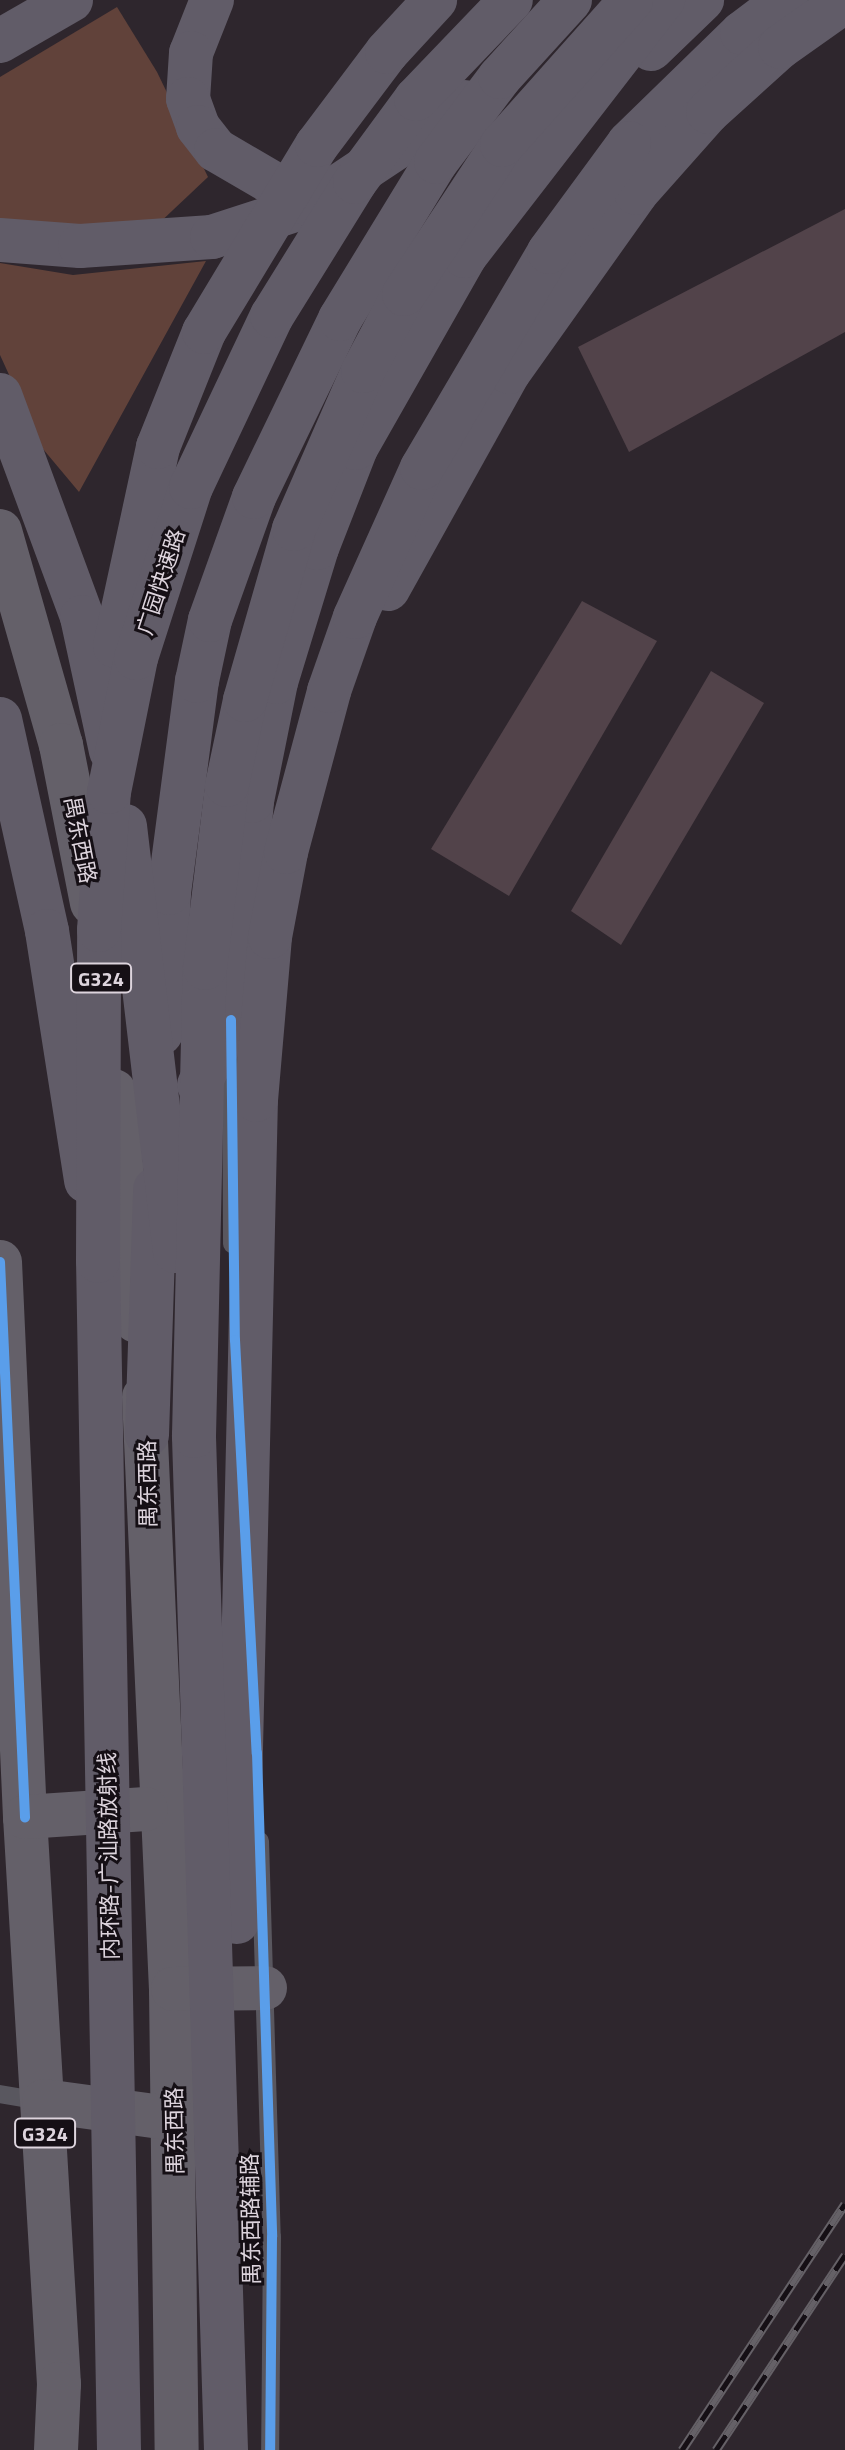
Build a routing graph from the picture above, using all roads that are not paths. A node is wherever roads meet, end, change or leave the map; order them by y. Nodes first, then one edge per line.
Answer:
1 (71, 0) edge
2 (212, 0) edge
3 (435, 0) edge
4 (511, 0) edge
5 (570, 0) edge
6 (631, 0) edge
7 (663, 0) edge
8 (702, 0) edge
9 (753, 0) edge
10 (786, 0) edge
11 (845, 1) edge
12 (0, 41) edge
13 (500, 77) junction
14 (629, 143) junction
15 (310, 205) junction
16 (0, 240) edge
17 (465, 256) junction
18 (0, 395) edge
19 (0, 531) edge
20 (0, 719) edge
21 (252, 801) junction
22 (99, 930) junction
23 (231, 1020) junction
24 (155, 1177) junction
25 (98, 1261) junction
26 (0, 1262) edge
27 (147, 1435) junction
28 (194, 1436) junction
29 (161, 1808) junction
30 (25, 1817) junction
31 (265, 1988) junction
32 (171, 1989) junction
33 (0, 2094) edge
34 (44, 2101) junction
35 (175, 2119) junction
36 (226, 2396) junction
37 (56, 2450) edge
38 (119, 2450) edge
39 (177, 2450) edge
40 (226, 2450) edge
41 (270, 2450) edge

1 - 12 highway
2 - 15 highway
3 - 22 highway, bridge
4 - 22 highway, 广园快速路, bridge
5 - 13 highway
6 - 28 highway, bridge
7 - 17 highway
8 - 17 highway
9 - 14 highway
10 - 14 highway
11 - 21 highway
13 - 15 highway
13 - 24 highway
14 - 36 highway, bridge
15 - 16 highway
17 - 21 highway
18 - 28 highway, bridge
19 - 27 main road, 禺东西路 / G324
20 - 25 highway, bridge
21 - 23 highway
22 - 25 highway, 广园快速路, bridge
23 - 24 highway
23 - 31 lane, 禺东西路辅路
24 - 27 highway
25 - 38 highway, 内环路-广汕路放射线, bridge
26 - 30 main road, G324
27 - 29 main road, 禺东西路 / G324
28 - 36 highway, bridge
29 - 30 main road
29 - 32 main road, 禺东西路
30 - 34 main road, G324
31 - 32 main road
31 - 41 lane, 禺东西路辅路
32 - 35 main road, 禺东西路
33 - 34 lane
34 - 35 main road
34 - 37 main road, G324
35 - 39 main road, 禺东西路
36 - 40 highway, bridge

